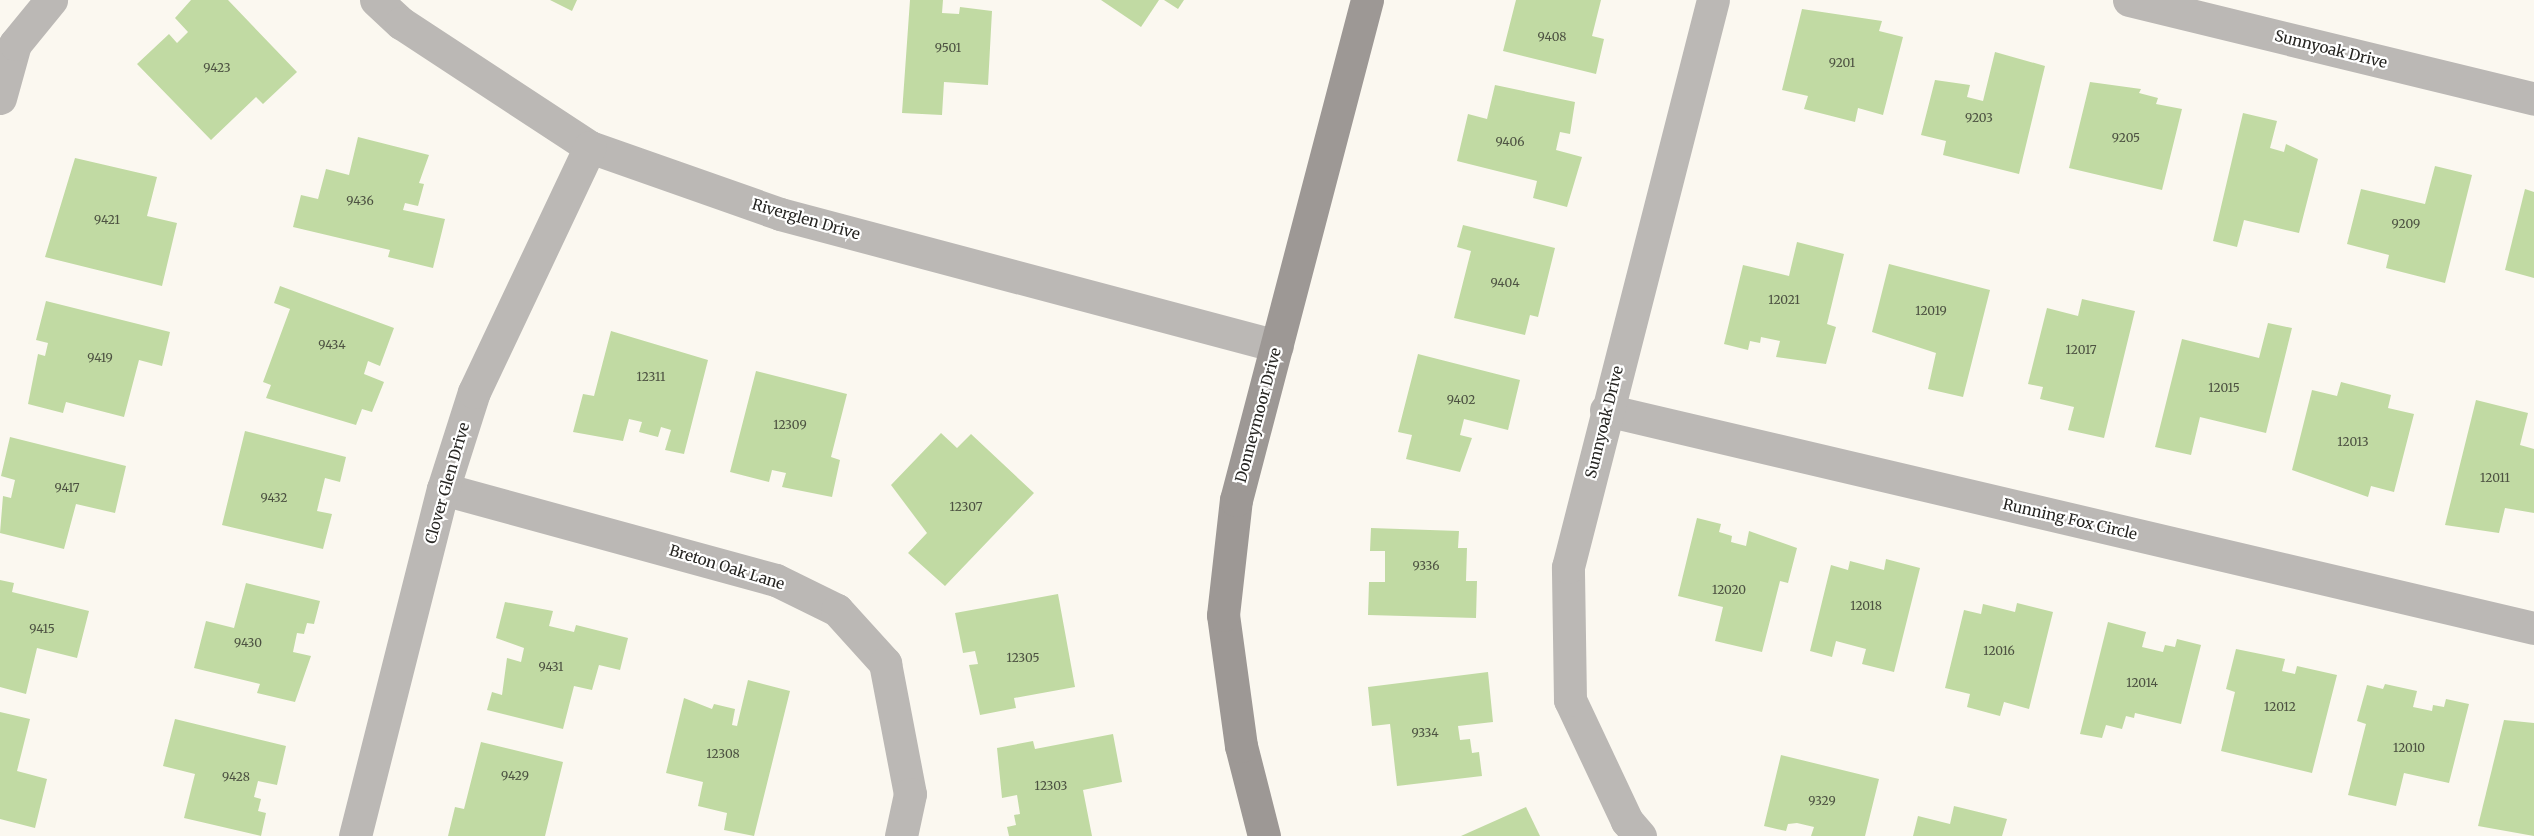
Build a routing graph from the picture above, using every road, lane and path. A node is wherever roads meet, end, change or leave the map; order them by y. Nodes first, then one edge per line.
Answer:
1 (51, 0) edge
2 (376, 0) edge
3 (1367, 0) edge
4 (1713, 0) edge
5 (2129, 0) edge
6 (0, 98) edge
7 (2534, 99) edge
8 (590, 147) junction
9 (1277, 346) junction
10 (1606, 410) junction
11 (443, 489) junction
12 (2534, 628) edge
13 (355, 836) edge
14 (901, 836) edge
15 (1264, 836) edge
16 (1640, 836) edge

1 - 6 street
2 - 8 street, Riverglen Drive
3 - 9 street, Donneymoor Drive
4 - 10 street, Sunnyoak Drive
5 - 7 street, Sunnyoak Drive
8 - 9 street, Riverglen Drive
8 - 11 street, Clover Glen Drive
9 - 15 street, Donneymoor Drive
10 - 12 street, Running Fox Circle
10 - 16 street, Sunnyoak Drive
11 - 13 street, Clover Glen Drive
11 - 14 street, Breton Oak Lane

